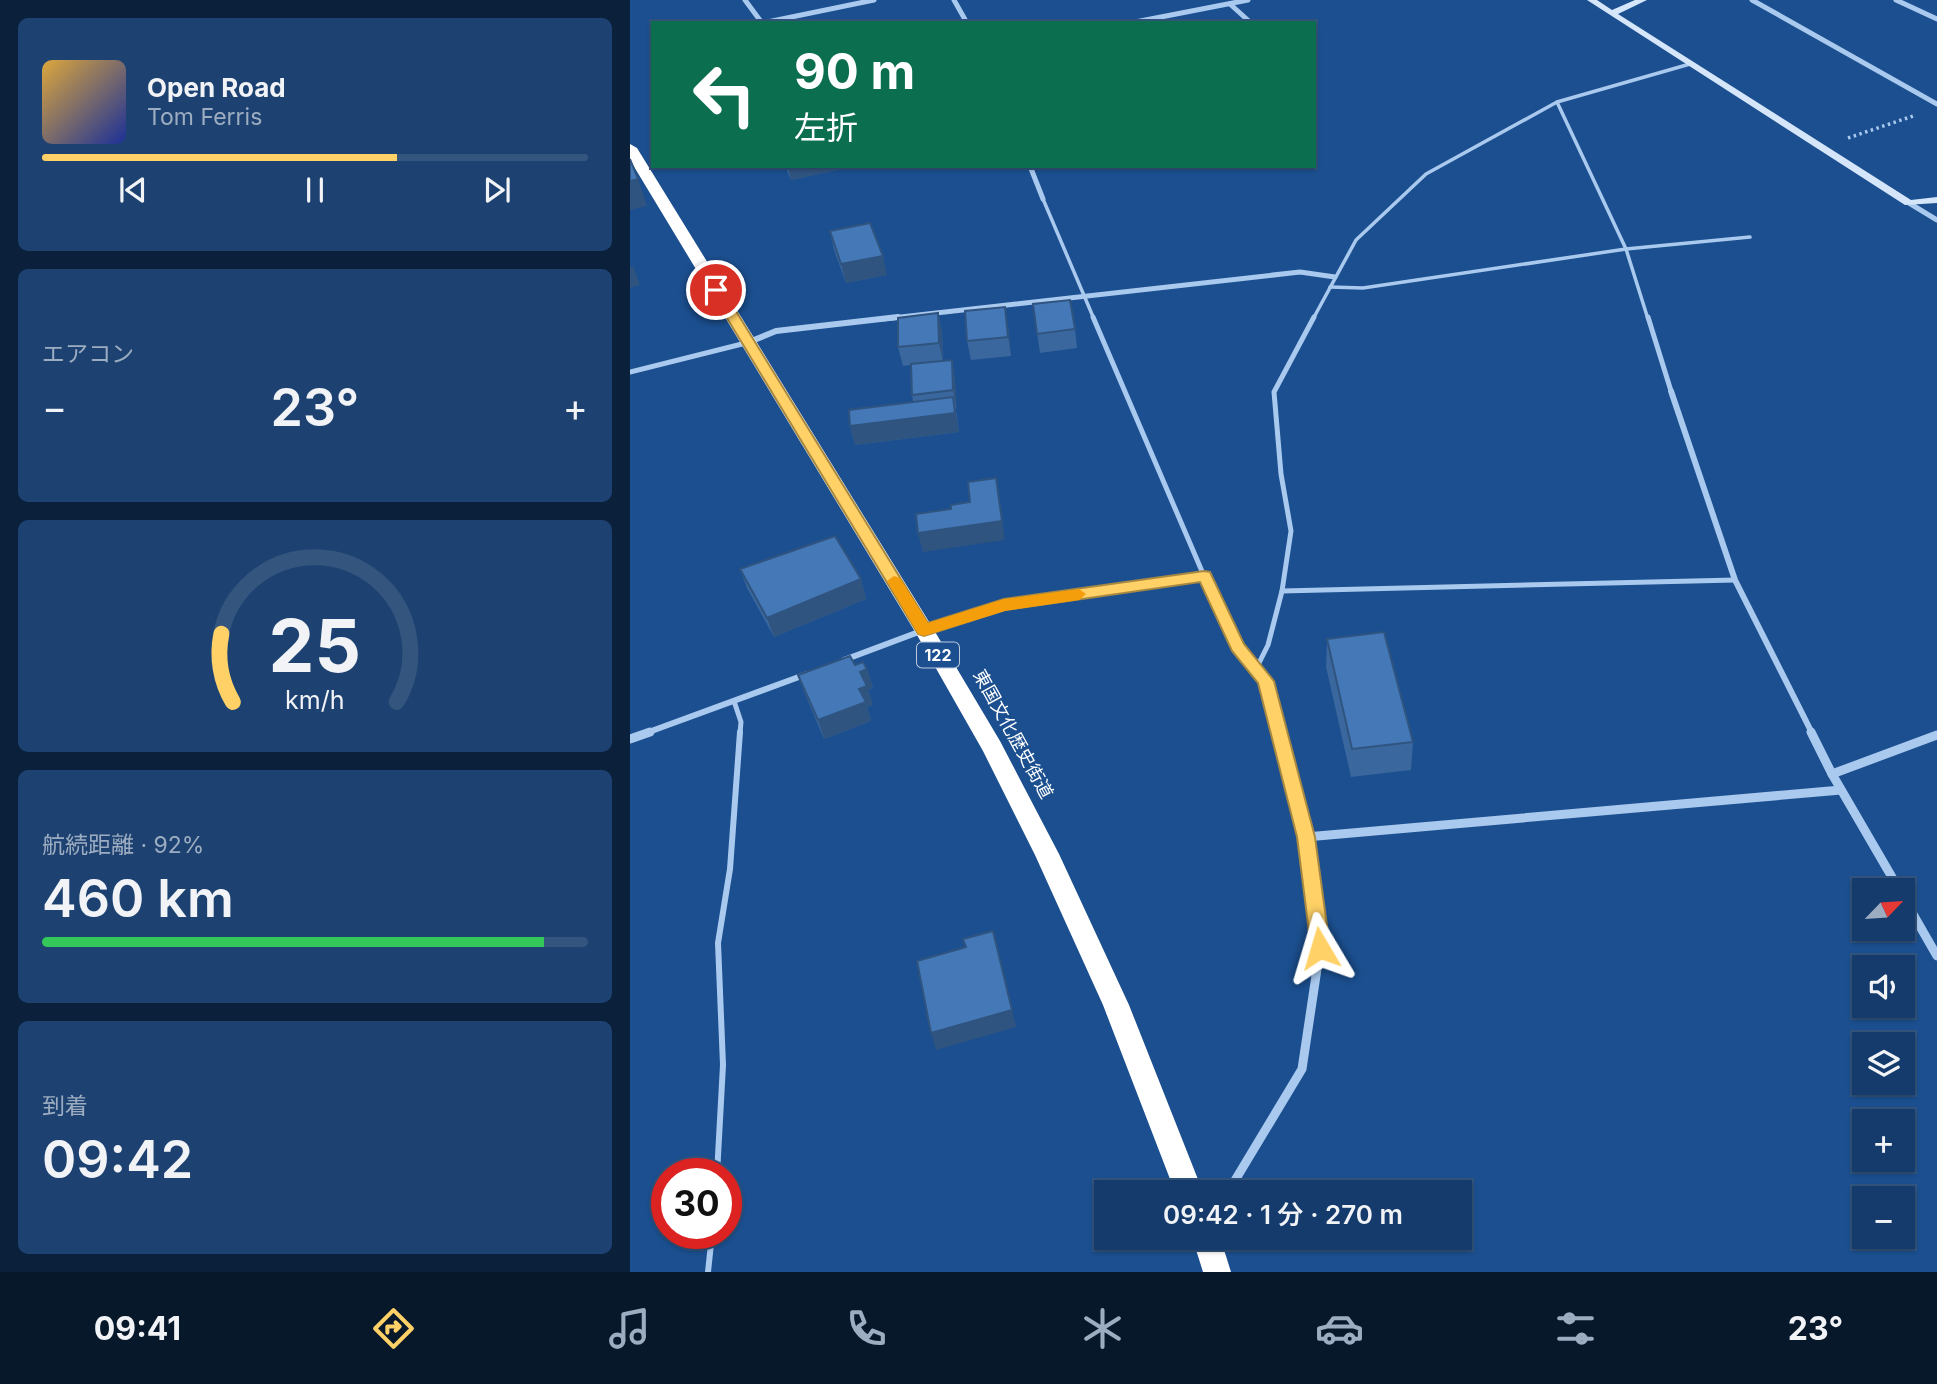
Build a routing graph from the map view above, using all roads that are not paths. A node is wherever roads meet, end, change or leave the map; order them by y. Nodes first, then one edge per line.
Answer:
1 (745, 0) edge
2 (874, 0) edge
3 (954, 0) edge
4 (1248, 0) edge
5 (1591, 0) edge
6 (1643, 0) edge
7 (1752, 0) edge
8 (1896, 0) edge
9 (1230, 4) junction
10 (1612, 13) junction
11 (1937, 19) edge
12 (761, 21) edge
13 (772, 21) edge
14 (966, 21) edge
15 (1141, 21) edge
16 (1249, 21) edge
17 (1690, 64) junction
18 (1556, 102) junction
19 (1937, 104) edge
20 (632, 156) edge
21 (1031, 168) edge
22 (1043, 199) joint
23 (1937, 200) edge
24 (1909, 203) junction
25 (1937, 220) edge
26 (1749, 237) dead end
27 (1626, 249) junction
28 (1335, 277) junction
29 (1330, 287) junction
30 (1084, 296) junction
31 (750, 342) junction
32 (630, 372) edge
33 (1671, 391) joint
34 (1204, 576) junction
35 (1735, 580) junction
36 (1282, 591) junction
37 (924, 630) junction
38 (835, 663) edge
39 (1257, 667) junction
40 (810, 673) edge
41 (734, 701) junction
42 (1937, 735) edge
43 (630, 739) edge
44 (1832, 774) junction
45 (1842, 790) junction
46 (1306, 837) junction
47 (1892, 878) edge
48 (1915, 918) edge
49 (1937, 956) edge
50 (718, 1158) edge
51 (1184, 1180) edge
52 (1235, 1180) edge
53 (710, 1249) edge
54 (1210, 1250) edge
55 (708, 1272) edge
56 (1217, 1272) edge

1 - 12 street
2 - 13 street
3 - 14 street
4 - 9 street
5 - 10 street
6 - 10 street
7 - 19 street
8 - 11 street
9 - 15 street
9 - 16 street
10 - 17 street
17 - 18 lane
17 - 24 street
18 - 27 lane
18 - 28 lane
20 - 31 highway, 東国文化歴史街道 / 122
21 - 22 street
22 - 30 lane
23 - 24 street
24 - 25 street
26 - 27 lane
27 - 29 lane
27 - 33 lane
28 - 29 lane
28 - 30 street
29 - 36 lane
30 - 31 street
30 - 34 lane
31 - 32 lane
31 - 37 highway, 東国文化歴史街道 / 122
33 - 35 street
34 - 37 lane
34 - 39 lane
35 - 36 lane
35 - 44 street
36 - 39 lane
37 - 38 street
37 - 51 highway, 東国文化歴史街道 / 122
39 - 46 street
40 - 41 street
41 - 43 street
41 - 50 lane
42 - 44 street
44 - 45 street
45 - 46 street
45 - 47 street
46 - 52 street
48 - 49 street
53 - 55 lane
54 - 56 highway

